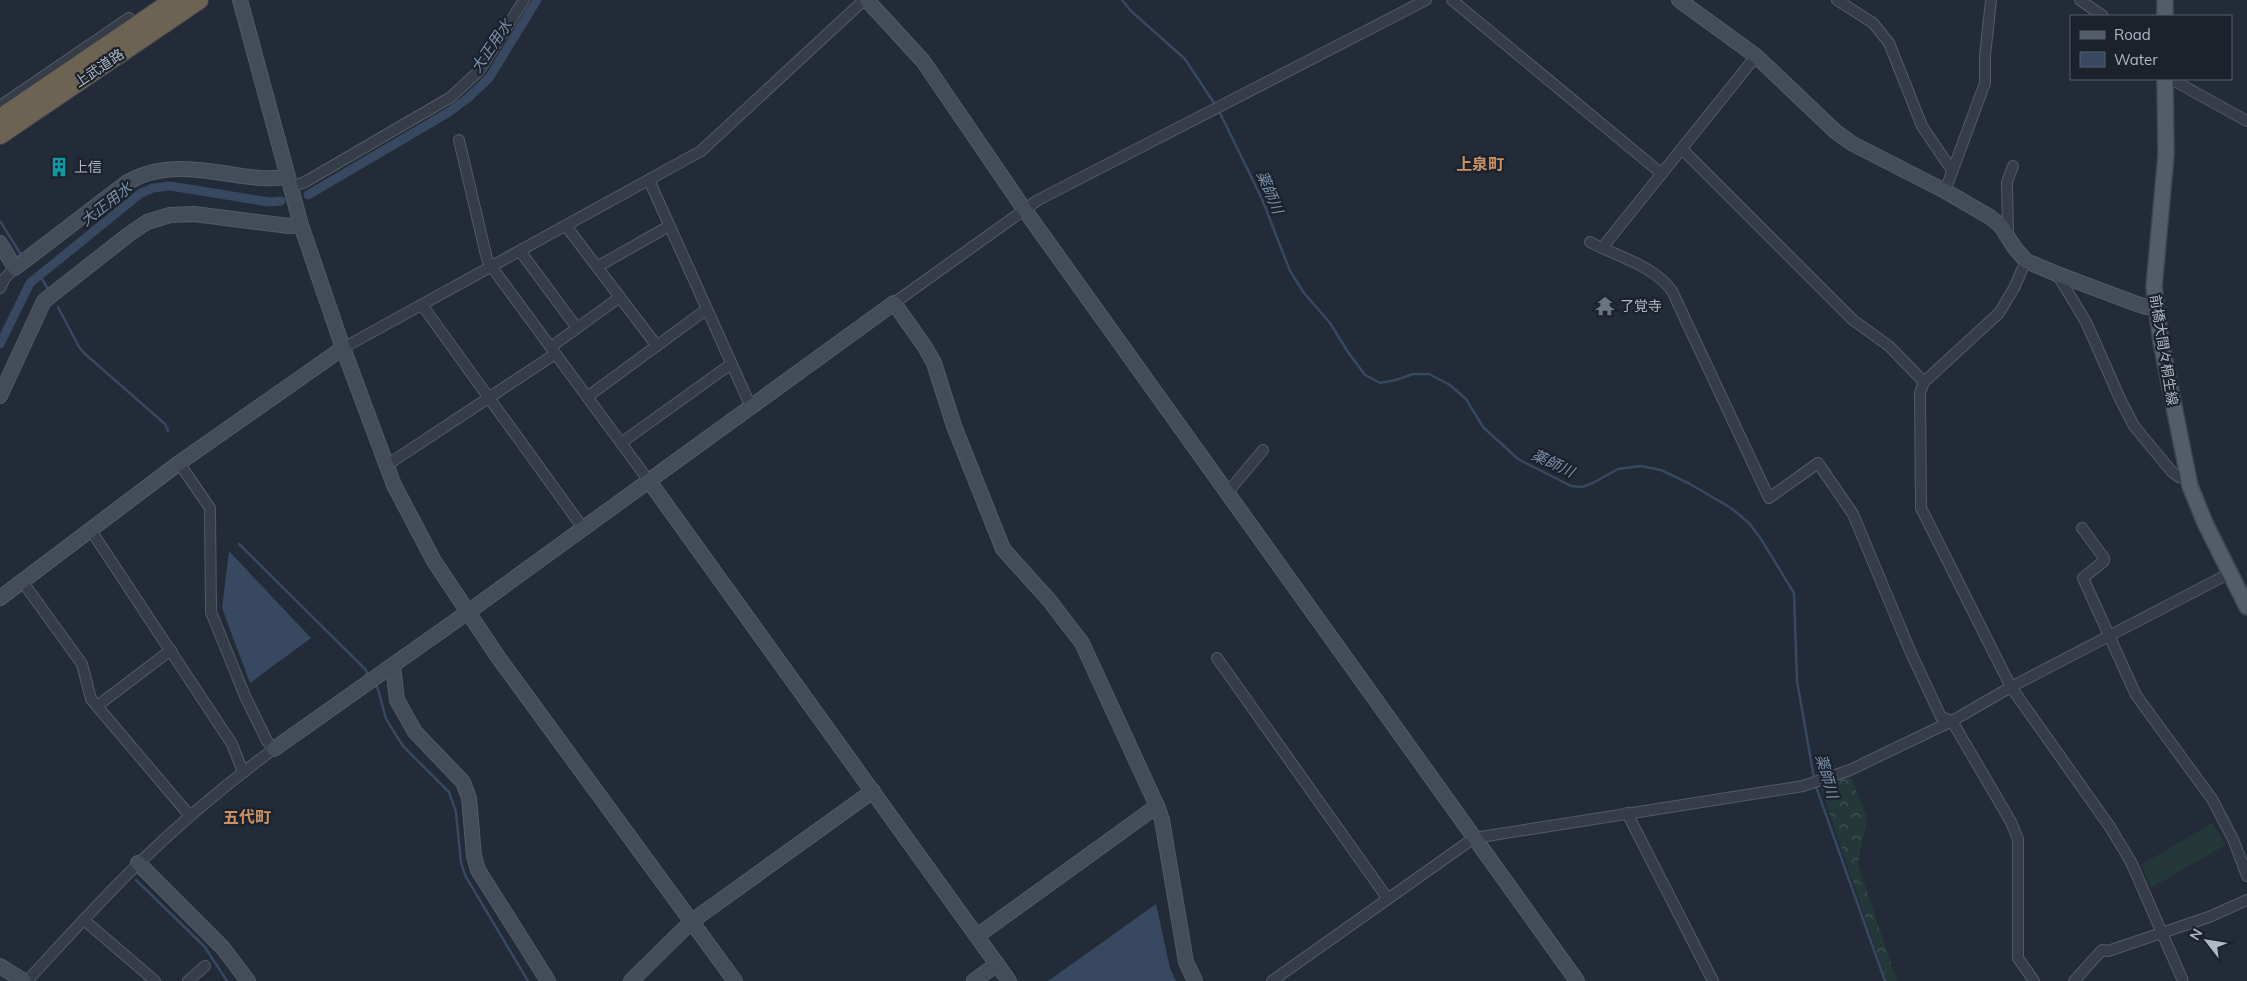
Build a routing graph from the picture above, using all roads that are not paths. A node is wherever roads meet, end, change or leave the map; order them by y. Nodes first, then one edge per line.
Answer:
1 (174, 0) edge
2 (198, 0) edge
3 (240, 0) edge
4 (524, 0) edge
5 (866, 0) edge
6 (1426, 0) edge
7 (1452, 0) edge
8 (1679, 0) edge
9 (1837, 0) edge
10 (1991, 0) edge
11 (2080, 0) edge
12 (2164, 0) edge
13 (1406, 4) edge
14 (2102, 15) edge
15 (2165, 15) edge
16 (135, 26) junction
17 (1756, 56) junction
18 (2164, 80) edge
19 (2173, 80) edge
20 (0, 106) edge
21 (0, 118) edge
22 (2247, 121) edge
23 (0, 136) edge
24 (459, 140) dead end
25 (1682, 149) junction
26 (2013, 166) dead end
27 (1951, 169) junction
28 (1662, 174) junction
29 (648, 180) junction
30 (290, 181) junction
31 (1945, 191) junction
32 (1024, 209) junction
33 (301, 224) junction
34 (566, 226) junction
35 (669, 226) junction
36 (2008, 237) junction
37 (1590, 242) dead end
38 (0, 243) edge
39 (1602, 248) junction
40 (520, 251) junction
41 (2026, 261) junction
42 (491, 266) junction
43 (597, 267) junction
44 (15, 268) junction
45 (2057, 274) junction
46 (0, 288) edge
47 (620, 297) junction
48 (894, 303) junction
49 (422, 305) junction
50 (2156, 306) junction
51 (707, 309) junction
52 (577, 328) junction
53 (657, 346) junction
54 (343, 348) junction
55 (553, 350) junction
56 (731, 364) junction
57 (1924, 382) junction
58 (0, 396) edge
59 (488, 397) junction
60 (587, 397) junction
61 (751, 407) junction
62 (621, 443) junction
63 (1263, 450) dead end
64 (179, 463) junction
65 (387, 465) junction
66 (2188, 478) junction
67 (649, 481) junction
68 (1228, 492) junction
69 (583, 528) junction
70 (2082, 528) dead end
71 (90, 529) junction
72 (2230, 573) junction
73 (22, 580) junction
74 (0, 598) edge
75 (2247, 607) edge
76 (468, 612) junction
77 (2110, 636) junction
78 (171, 650) junction
79 (1217, 658) dead end
80 (393, 666) junction
81 (2011, 687) junction
82 (97, 706) junction
83 (1952, 721) junction
84 (274, 750) junction
85 (243, 772) junction
86 (873, 791) junction
87 (1157, 806) junction
88 (1627, 813) junction
89 (190, 816) junction
90 (1474, 838) junction
91 (138, 863) junction
92 (2247, 876) edge
93 (1388, 899) junction
94 (2247, 900) edge
95 (84, 920) junction
96 (692, 921) junction
97 (2164, 933) junction
98 (977, 936) junction
99 (997, 964) junction
100 (0, 966) edge
101 (205, 966) dead end
102 (1572, 979) edge
103 (25, 981) edge
104 (155, 981) edge
105 (188, 981) edge
106 (248, 981) edge
107 (548, 981) edge
108 (631, 981) edge
109 (735, 981) edge
110 (974, 981) edge
111 (1009, 981) edge
112 (1195, 981) edge
113 (1272, 981) edge
114 (1713, 981) edge
115 (2034, 981) edge
116 (2074, 981) edge
117 (2183, 981) edge

1 - 16 highway, 上武道路
2 - 23 highway, 上武道路
3 - 30 street
4 - 30 street
5 - 29 street
5 - 32 street
6 - 13 street
7 - 28 street
8 - 17 street
9 - 27 street
10 - 27 street
11 - 14 street
12 - 15 main road
13 - 32 street
16 - 20 street
16 - 21 highway, 上武道路
17 - 25 street
17 - 31 street
18 - 50 main road, 前橋大間々桐生線
19 - 22 street
24 - 42 street
25 - 28 street
25 - 57 street
26 - 36 street
27 - 31 street
28 - 39 street
29 - 34 street
29 - 35 street
30 - 33 street
30 - 44 street
31 - 36 street
32 - 48 street
32 - 68 street
33 - 54 street
33 - 58 street
34 - 40 street
34 - 43 street
35 - 43 street
35 - 51 street
36 - 41 street
37 - 39 street
38 - 44 street
39 - 83 street
40 - 42 street
40 - 52 street
41 - 45 street
41 - 57 street
42 - 49 street
42 - 55 street
43 - 47 street
44 - 46 street
45 - 50 street
45 - 66 street
47 - 52 street
47 - 53 street
48 - 61 street
48 - 87 street
49 - 54 street
49 - 59 street
50 - 66 main road, 前橋大間々桐生線
51 - 53 street
51 - 56 street
52 - 55 street
53 - 60 street
54 - 64 street
54 - 65 street
55 - 59 street
55 - 60 street
56 - 61 street
56 - 62 street
57 - 81 street
59 - 65 street
59 - 69 street
60 - 62 street
61 - 67 street
62 - 67 street
63 - 68 street
64 - 71 street
64 - 84 street
65 - 76 street
66 - 72 main road, 前橋大間々桐生線
67 - 69 street
67 - 86 street
68 - 90 street
69 - 76 street
70 - 77 street
71 - 73 street
71 - 78 street
72 - 75 main road, 前橋大間々桐生線
72 - 77 street
73 - 74 street
73 - 82 street
76 - 80 street
76 - 96 street
77 - 81 street
77 - 92 street
78 - 82 street
78 - 85 street
79 - 93 street
80 - 84 street
80 - 107 street
81 - 83 street
81 - 97 street
82 - 89 street
83 - 88 street
83 - 115 street
84 - 85 street
85 - 89 street
86 - 96 street
86 - 98 street
87 - 98 street
87 - 112 street
88 - 90 street
88 - 114 street
89 - 91 street
90 - 93 street
90 - 102 street
91 - 95 street
91 - 106 street
93 - 113 street
94 - 97 street
95 - 103 street
95 - 104 street
96 - 108 street
96 - 109 street
97 - 116 street
97 - 117 street
98 - 99 street
99 - 110 street
99 - 111 street
100 - 103 street
101 - 105 street

